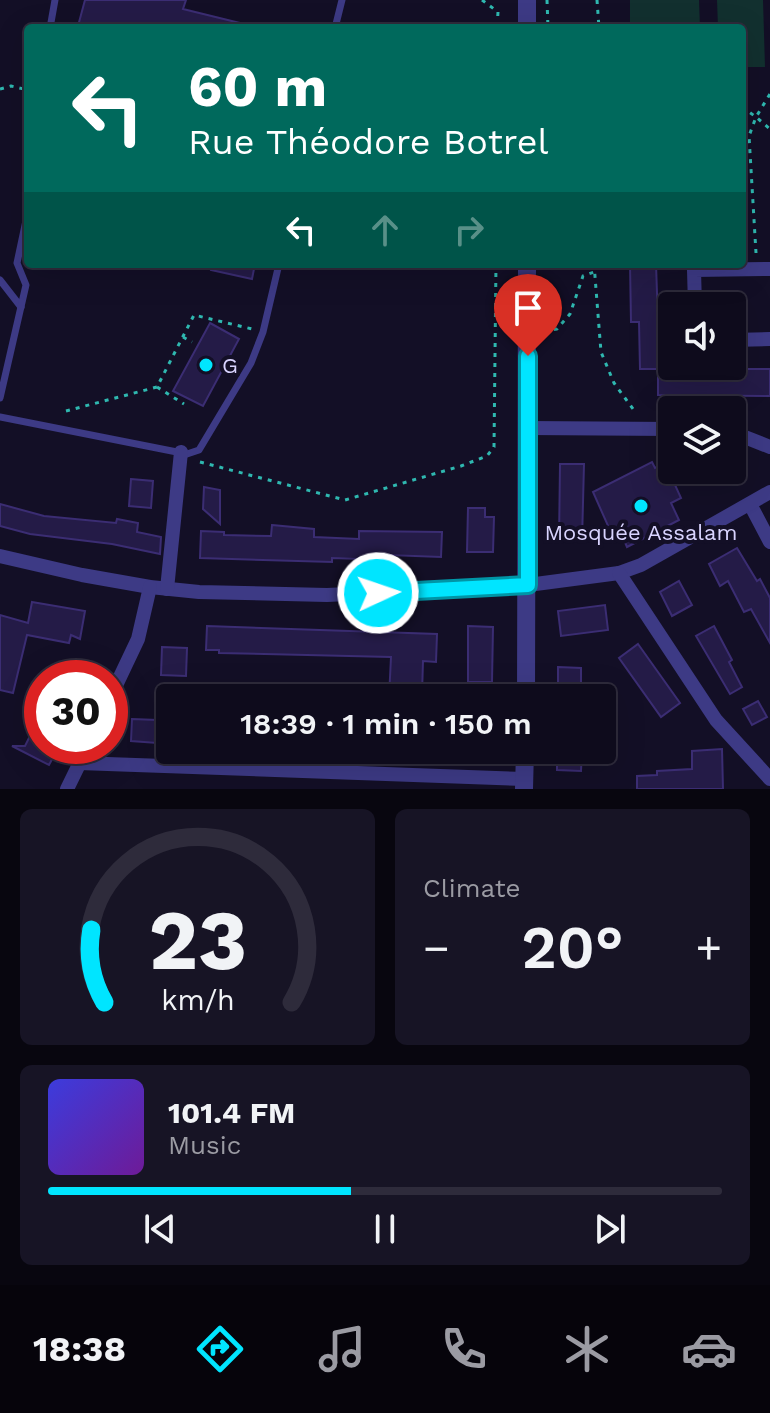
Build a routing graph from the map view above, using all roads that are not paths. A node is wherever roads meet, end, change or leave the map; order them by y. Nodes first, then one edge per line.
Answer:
1 (55, 0) edge
2 (342, 0) edge
3 (527, 0) edge
4 (51, 24) edge
5 (336, 24) edge
6 (527, 24) edge
7 (24, 230) edge
8 (278, 268) edge
9 (527, 268) edge
10 (764, 269) edge
11 (0, 280) edge
12 (695, 292) edge
13 (21, 307) junction
14 (770, 339) edge
15 (746, 340) edge
16 (0, 398) edge
17 (0, 417) edge
18 (527, 428) junction
19 (658, 429) edge
20 (746, 438) edge
21 (770, 447) edge
22 (184, 453) junction
23 (770, 492) edge
24 (750, 504) junction
25 (770, 542) edge
26 (0, 556) edge
27 (619, 573) junction
28 (528, 585) junction
29 (150, 587) junction
30 (167, 589) junction
31 (128, 660) edge
32 (526, 684) edge
33 (79, 764) edge
34 (96, 764) edge
35 (525, 764) edge
36 (770, 779) edge
37 (398, 782) edge
38 (524, 784) edge
39 (67, 789) edge

1 - 4 lane
2 - 5 lane
3 - 6 street
7 - 13 lane
8 - 22 lane
9 - 18 street
10 - 12 street
11 - 13 lane
13 - 16 lane
14 - 15 street
17 - 22 lane
18 - 19 street
18 - 28 street
20 - 21 street
22 - 30 street
23 - 24 street
24 - 25 street
24 - 27 street
26 - 29 street
27 - 28 street
27 - 36 street
28 - 30 street
28 - 32 street
29 - 30 street
29 - 31 street
33 - 39 street
34 - 37 street
35 - 38 street
37 - 38 street

